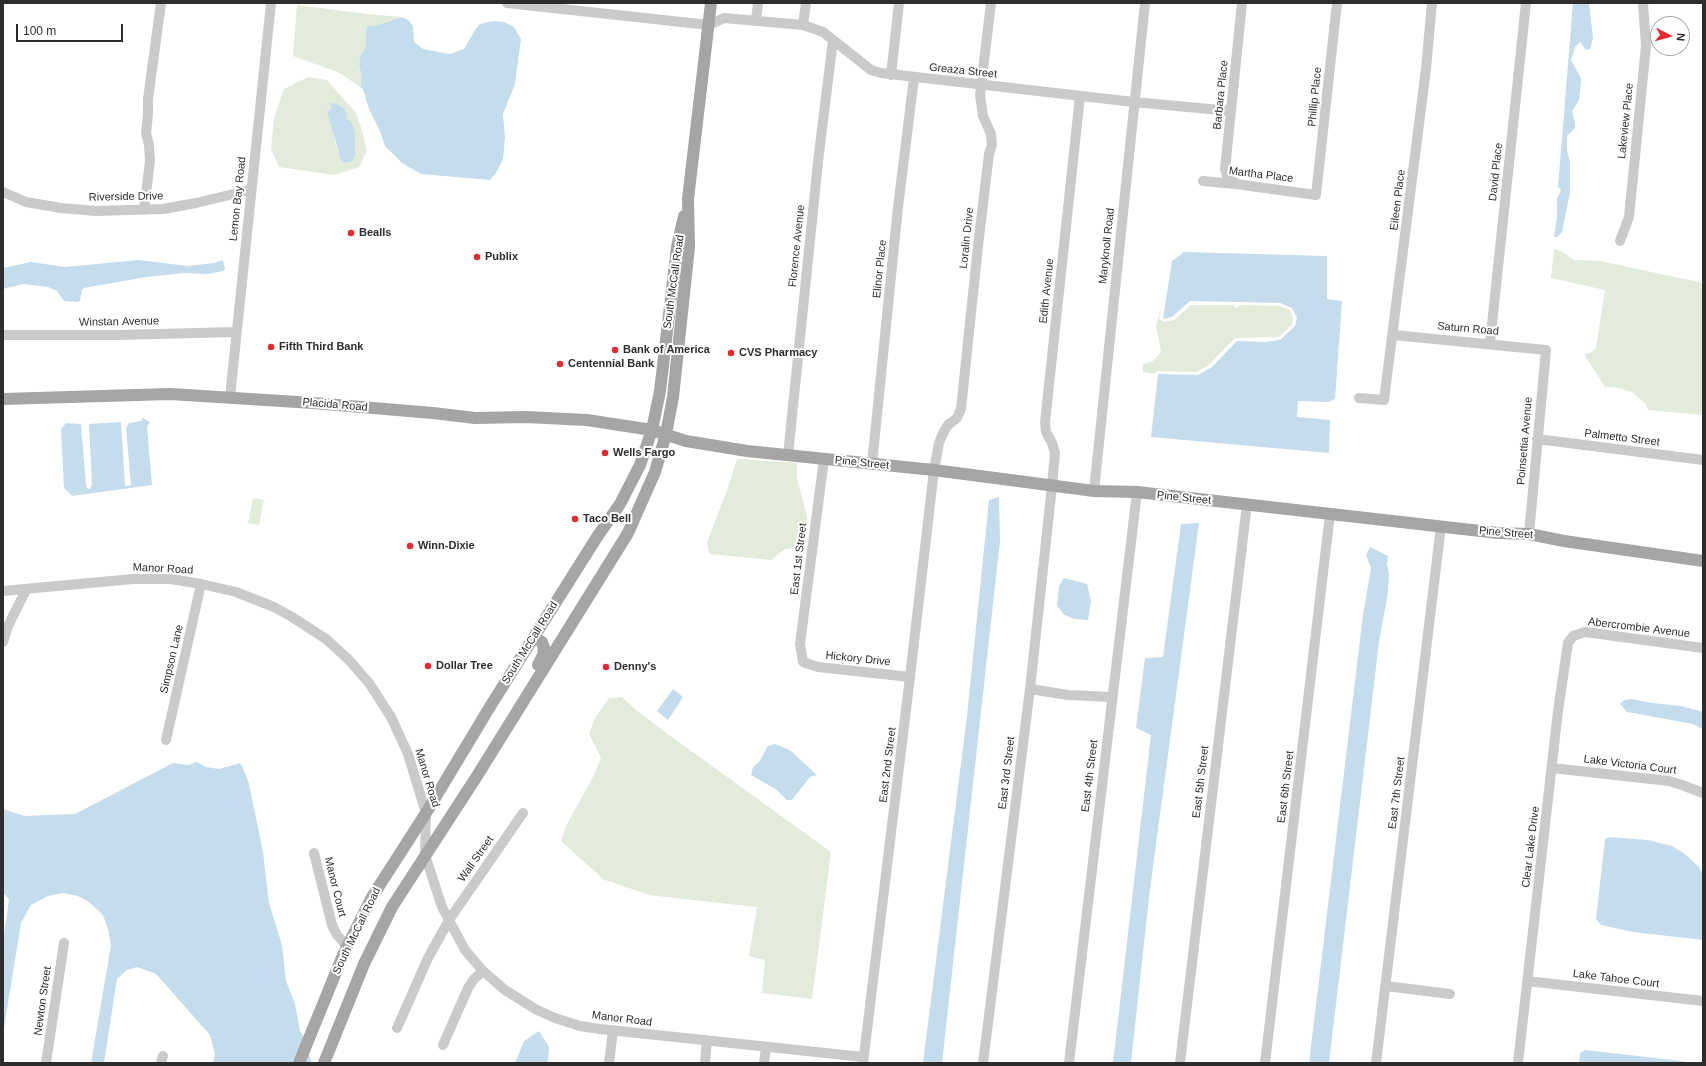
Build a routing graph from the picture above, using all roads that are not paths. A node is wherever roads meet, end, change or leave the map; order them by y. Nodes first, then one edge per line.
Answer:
1 (161, 3) edge
2 (271, 3) edge
3 (507, 3) edge
4 (711, 3) edge
5 (758, 3) edge
6 (806, 3) edge
7 (899, 3) edge
8 (991, 3) edge
9 (1144, 3) edge
10 (1242, 3) edge
11 (1337, 3) edge
12 (1432, 3) edge
13 (1526, 3) edge
14 (1642, 3) edge
15 (756, 20) junction
16 (709, 25) junction
17 (803, 25) junction
18 (833, 40) junction
19 (891, 75) junction
20 (914, 78) junction
21 (982, 85) junction
22 (1080, 96) junction
23 (1134, 102) junction
24 (1231, 111) junction
25 (1203, 181) dead end
26 (1236, 184) junction
27 (250, 190) junction
28 (3, 192) edge
29 (1316, 195) joint
30 (688, 199) junction
31 (144, 210) junction
32 (1620, 241) dead end
33 (235, 332) junction
34 (3, 335) edge
35 (1394, 335) junction
36 (1490, 343) junction
37 (1543, 349) joint
38 (230, 397) junction
39 (1359, 398) dead end
40 (3, 399) edge
41 (652, 430) junction
42 (666, 434) junction
43 (1537, 439) junction
44 (788, 455) junction
45 (824, 459) junction
46 (1703, 460) edge
47 (872, 464) junction
48 (934, 470) junction
49 (1052, 486) junction
50 (1094, 491) junction
51 (1137, 492) junction
52 (1247, 504) junction
53 (1330, 514) junction
54 (1441, 526) junction
55 (1529, 534) junction
56 (1703, 561) edge
57 (202, 584) junction
58 (26, 590) junction
59 (3, 592) edge
60 (1571, 632) joint
61 (534, 638) junction
62 (3, 642) edge
63 (1703, 648) edge
64 (804, 662) joint
65 (910, 677) junction
66 (1030, 689) junction
67 (1111, 698) junction
68 (524, 700) junction
69 (166, 740) dead end
70 (1552, 768) junction
71 (1703, 793) edge
72 (523, 812) dead end
73 (426, 813) junction
74 (314, 853) dead end
75 (424, 855) junction
76 (449, 920) junction
77 (64, 942) dead end
78 (347, 946) junction
79 (483, 971) junction
80 (1527, 981) junction
81 (1386, 986) junction
82 (1450, 994) dead end
83 (1703, 1001) edge
84 (397, 1028) dead end
85 (613, 1030) junction
86 (707, 1040) junction
87 (443, 1044) dead end
88 (766, 1047) junction
89 (863, 1060) edge
90 (325, 1061) edge
91 (46, 1063) edge
92 (299, 1063) edge
93 (609, 1063) edge
94 (705, 1063) edge
95 (764, 1063) edge
96 (983, 1063) edge
97 (1069, 1063) edge
98 (1180, 1063) edge
99 (1265, 1063) edge
100 (1376, 1063) edge
101 (1518, 1063) edge

1 - 31 street
2 - 27 street, Lemon Bay Road
3 - 16 street
4 - 16 main road, South McCall Road
5 - 15 street
6 - 17 street
7 - 19 street
8 - 21 street, Loralin Drive
9 - 23 street, Maryknoll Road
10 - 24 street, Barbara Place
11 - 29 street, Phillip Place
12 - 35 street, Eileen Place
13 - 36 street, David Place
14 - 32 street, Lakeview Place
15 - 16 street, Greaza Street
15 - 17 street, Greaza Street
16 - 30 main road, South McCall Road
17 - 18 street, Greaza Street
18 - 19 street, Greaza Street
18 - 44 street, Florence Avenue
19 - 20 street, Greaza Street
20 - 21 street, Greaza Street
20 - 47 street, Elinor Place
21 - 22 street, Greaza Street
21 - 48 street, Loralin Drive
22 - 23 street, Greaza Street
22 - 49 street, Edith Avenue
23 - 24 street, Greaza Street
23 - 50 street, Maryknoll Road
24 - 26 street, Barbara Place
25 - 26 street, Martha Place
26 - 29 street, Martha Place
27 - 31 street, Riverside Drive
27 - 33 street, Lemon Bay Road
28 - 31 street, Riverside Drive
30 - 41 main road, South McCall Road
30 - 42 main road, South McCall Road
33 - 34 street, Winstan Avenue
33 - 38 street, Lemon Bay Road
35 - 36 street, Saturn Road
35 - 39 street, Eileen Place
36 - 37 street, Saturn Road
37 - 43 street, Poinsettia Avenue
38 - 40 main road, Placida Road
38 - 41 main road, Placida Road
41 - 42 main road, Placida Road
41 - 61 main road, South McCall Road
42 - 44 main road, Pine Street
42 - 68 main road, South McCall Road
43 - 46 street, Palmetto Street
43 - 55 street, Poinsettia Avenue
44 - 45 main road, Pine Street
45 - 47 main road, Pine Street
45 - 64 street, East 1st Street
47 - 48 main road, Pine Street
48 - 49 main road, Pine Street
48 - 65 street, East 2nd Street
49 - 50 main road, Pine Street
49 - 66 street, East 3rd Street
50 - 51 main road, Pine Street
51 - 52 main road, Pine Street
51 - 67 street, East 4th Street
52 - 53 main road, Pine Street
52 - 98 street, East 5th Street
53 - 54 main road, Pine Street
53 - 99 street, East 6th Street
54 - 55 main road, Pine Street
54 - 81 street, East 7th Street
55 - 56 main road, Pine Street
57 - 58 street, Manor Road
57 - 69 street, Simpson Lane
57 - 73 street, Manor Road
58 - 59 street, Manor Road
58 - 62 street
60 - 63 street, Abercrombie Avenue
60 - 70 street, Clear Lake Drive
61 - 68 main road
61 - 73 main road, South McCall Road
64 - 65 street, Hickory Drive
65 - 89 street, East 2nd Street
66 - 67 street
66 - 96 street, East 3rd Street
67 - 97 street, East 4th Street
68 - 75 main road, South McCall Road
70 - 71 street, Lake Victoria Court
70 - 80 street, Clear Lake Drive
72 - 76 street, Wall Street
73 - 75 street, Manor Road
73 - 78 main road, South McCall Road
74 - 78 street, Manor Court
75 - 76 street, Manor Road
75 - 90 main road, South McCall Road
76 - 79 street, Manor Road
76 - 84 street, Wall Street
77 - 91 street, Newton Street
78 - 92 main road, South McCall Road
79 - 85 street, Manor Road
79 - 87 street
80 - 83 street, Lake Tahoe Court
80 - 101 street, Clear Lake Drive
81 - 82 street
81 - 100 street, East 7th Street
85 - 86 street, Manor Road
85 - 93 street
86 - 88 street, Manor Road
86 - 94 street
88 - 89 street, Manor Road
88 - 95 street

